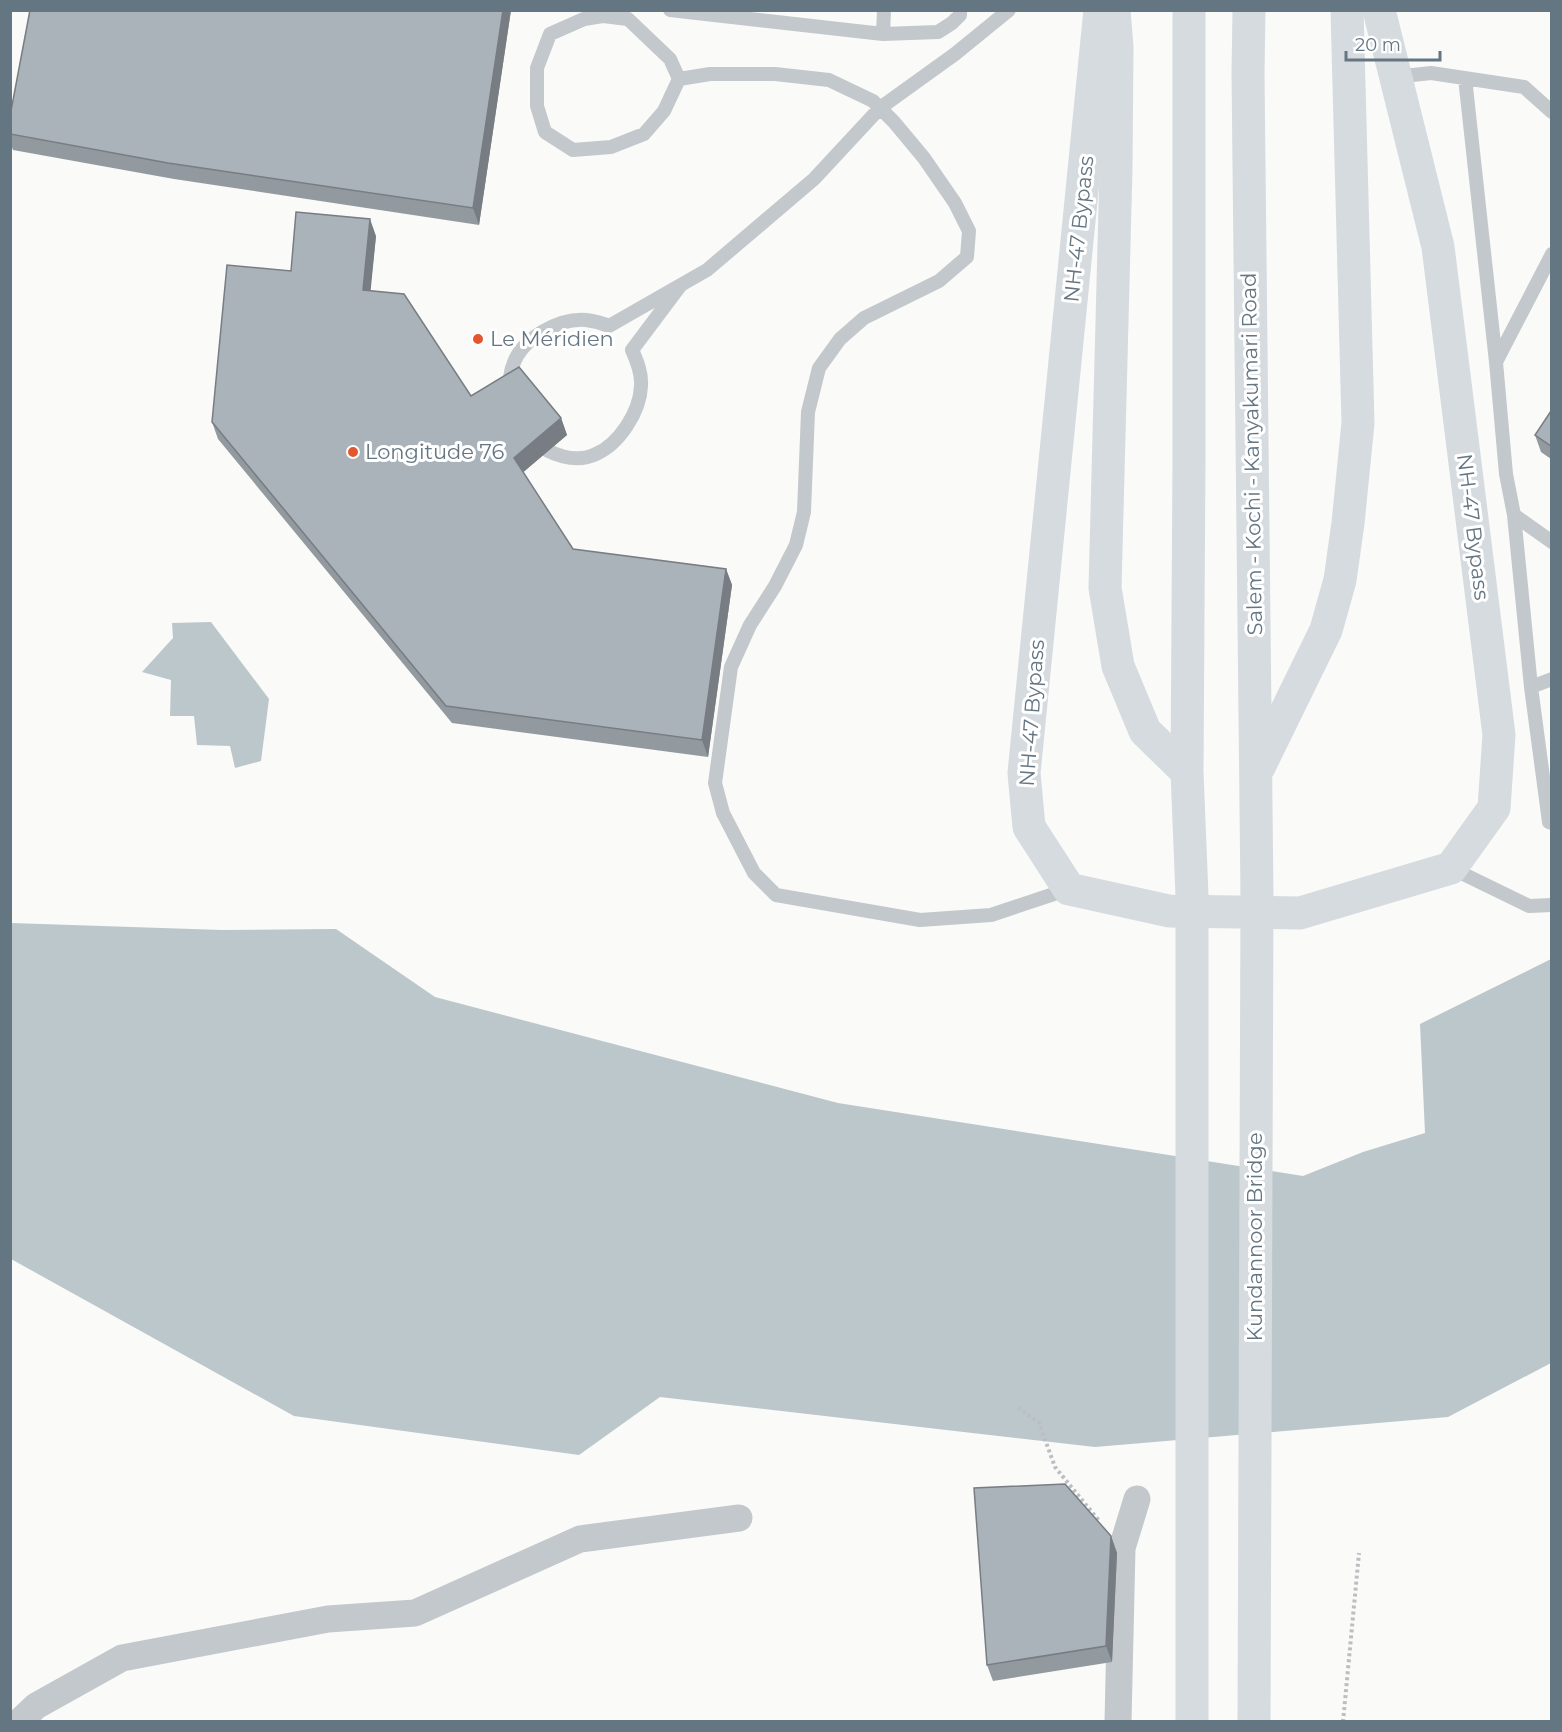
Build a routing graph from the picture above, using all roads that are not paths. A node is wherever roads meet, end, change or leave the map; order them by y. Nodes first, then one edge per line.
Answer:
1 (670, 10) edge
2 (802, 10) edge
3 (884, 10) edge
4 (960, 10) edge
5 (1009, 10) edge
6 (1100, 10) edge
7 (1114, 10) edge
8 (1189, 10) edge
9 (1249, 10) edge
10 (1347, 10) edge
11 (1378, 10) edge
12 (725, 14) edge
13 (629, 15) edge
14 (801, 25) junction
15 (883, 34) junction
16 (1395, 77) junction
17 (1465, 78) junction
18 (679, 79) junction
19 (880, 108) junction
20 (1551, 112) edge
21 (1551, 254) edge
22 (680, 286) junction
23 (1496, 362) junction
24 (512, 407) edge
25 (525, 430) edge
26 (1514, 515) junction
27 (1551, 542) edge
28 (1551, 679) edge
29 (1531, 687) junction
30 (1187, 772) junction
31 (1256, 772) junction
32 (1551, 823) edge
33 (1451, 868) junction
34 (1069, 888) junction
35 (1257, 898) joint
36 (1551, 905) edge
37 (1137, 1499) dead end
38 (739, 1518) dead end
39 (33, 1716) edge
40 (1118, 1722) edge
41 (1192, 1722) edge
42 (1254, 1722) edge

1 - 12 lane
2 - 14 lane
3 - 15 lane
4 - 15 lane
5 - 19 lane
6 - 34 main road, NH-47 Bypass
7 - 30 main road
8 - 30 main road
9 - 31 main road, Salem - Kochi - Kanyakumari Road
10 - 31 main road
11 - 16 main road, NH-47 Bypass
12 - 14 lane
13 - 18 lane
13 - 18 lane
14 - 15 lane
16 - 17 lane
16 - 33 main road, NH-47 Bypass
17 - 20 lane
17 - 23 lane
18 - 19 lane
19 - 22 lane
19 - 34 lane
21 - 23 lane
22 - 24 lane
22 - 25 lane
23 - 26 lane
26 - 27 lane
26 - 29 lane
28 - 29 lane
29 - 32 lane
30 - 41 main road
31 - 35 main road, Salem - Kochi - Kanyakumari Road
33 - 34 main road
33 - 36 lane
35 - 42 main road, Kundannoor Bridge
37 - 40 street
38 - 39 street

